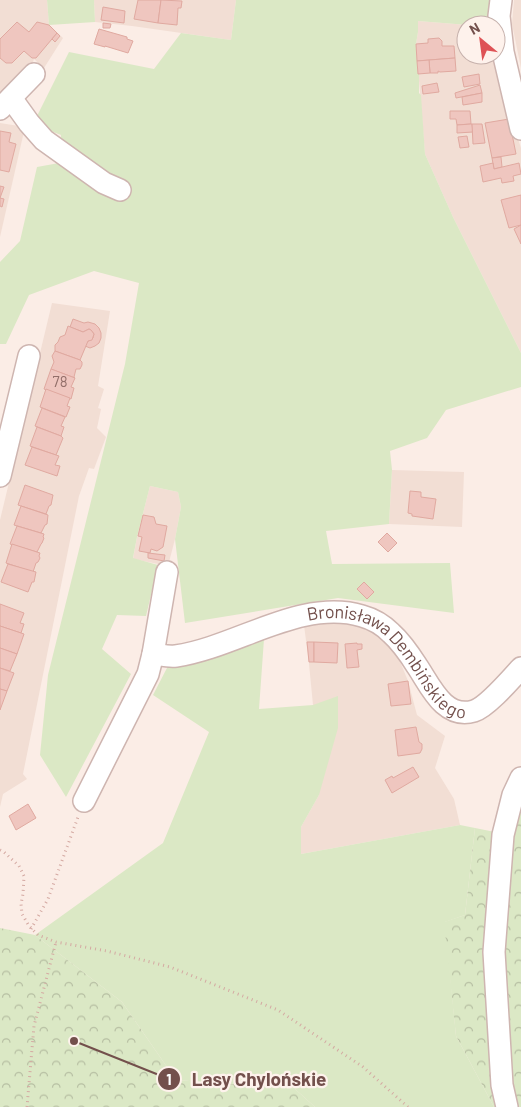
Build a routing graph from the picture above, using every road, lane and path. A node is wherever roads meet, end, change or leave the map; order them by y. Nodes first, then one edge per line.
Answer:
1 (501, 0) edge
2 (34, 74) dead end
3 (6, 104) edge
4 (521, 129) edge
5 (120, 190) dead end
6 (29, 356) dead end
7 (0, 476) edge
8 (168, 572) dead end
9 (154, 654) junction
10 (521, 668) edge
11 (521, 778) edge
12 (84, 800) joint
13 (0, 850) edge
14 (31, 929) junction
15 (56, 942) junction
16 (27, 1107) edge
17 (408, 1107) edge
18 (507, 1107) edge

1 - 4 street
2 - 3 street
3 - 5 street
6 - 7 street
8 - 9 street
9 - 10 street, Bronisława Dembińskiego
9 - 12 street
11 - 18 street
12 - 14 path
13 - 14 path
14 - 15 path
15 - 16 path
15 - 17 path

